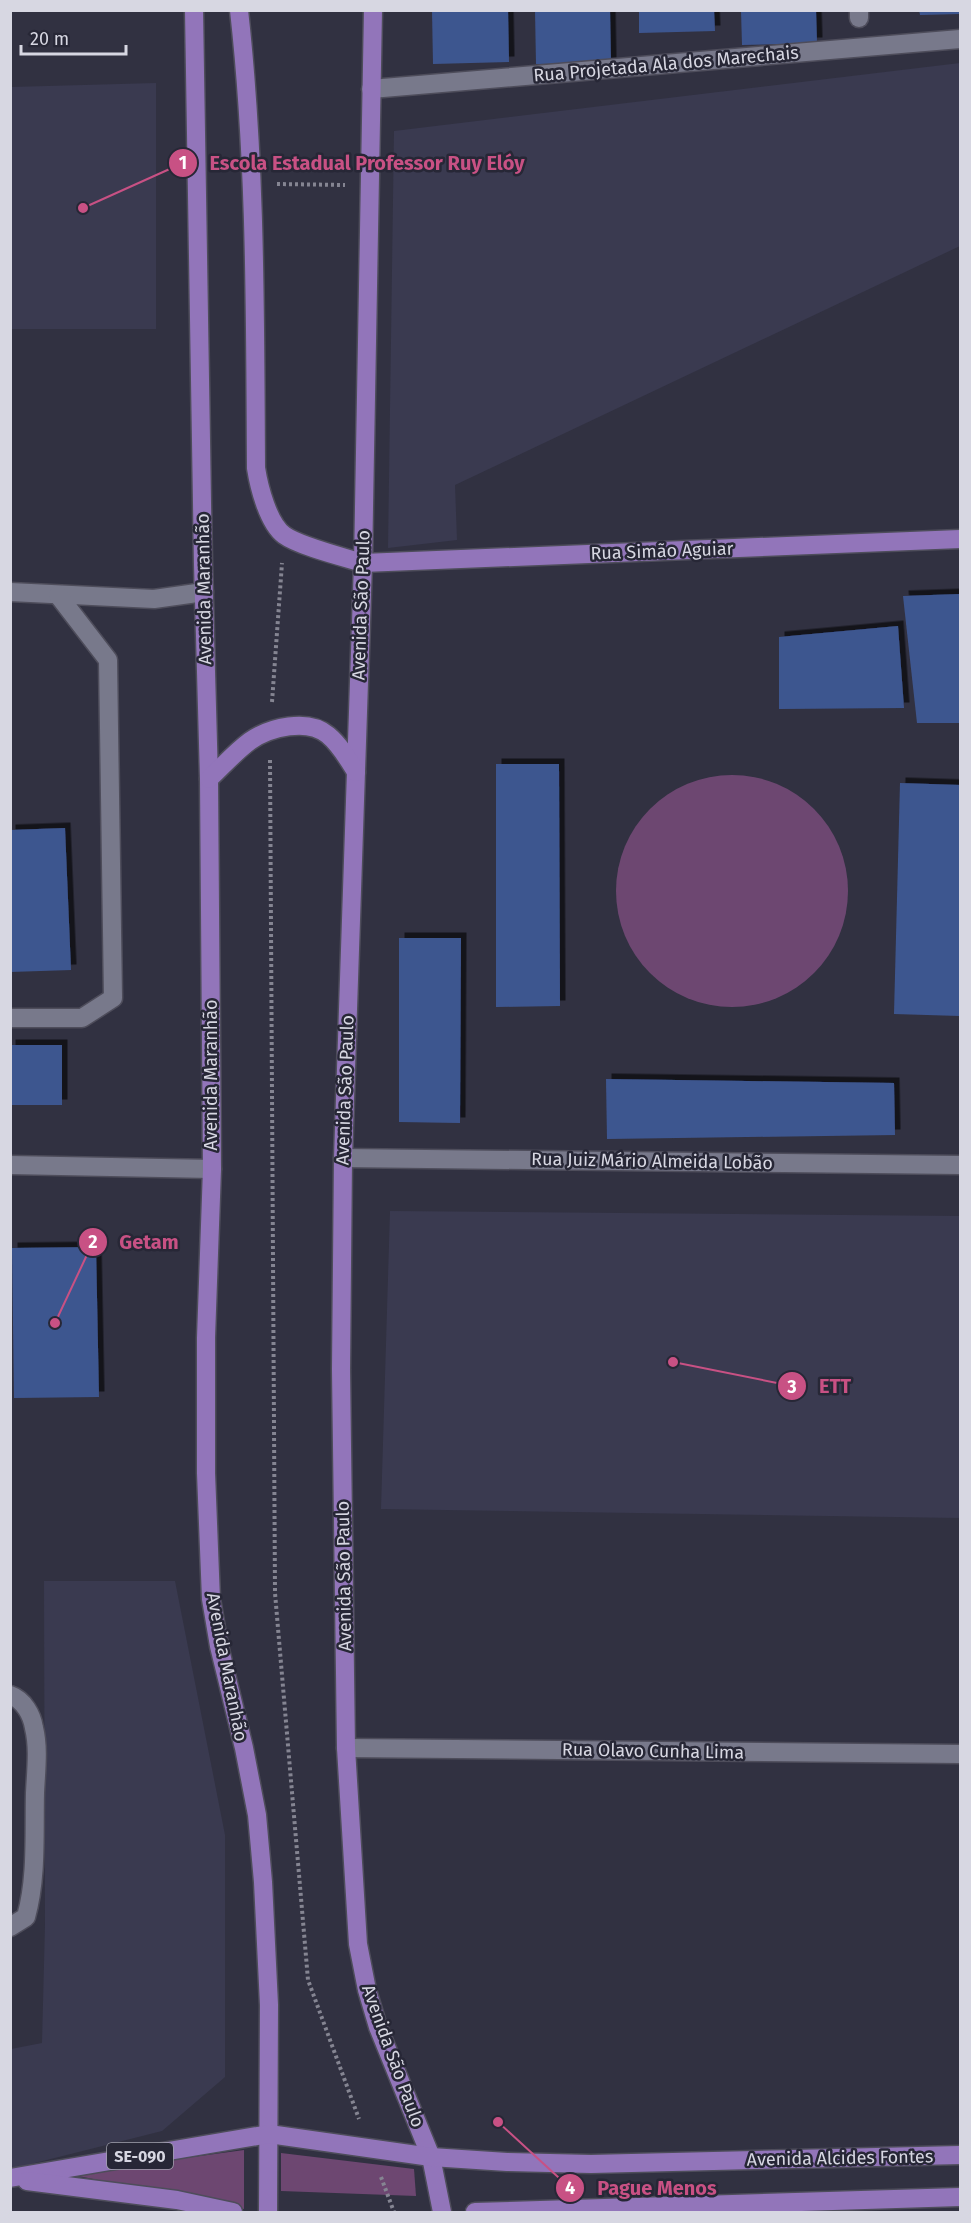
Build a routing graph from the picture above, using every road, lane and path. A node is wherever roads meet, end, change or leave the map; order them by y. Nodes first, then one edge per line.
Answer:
1 (194, 10) edge
2 (239, 10) edge
3 (373, 10) edge
4 (960, 39) edge
5 (371, 89) junction
6 (250, 184) junction
7 (369, 185) junction
8 (284, 535) junction
9 (960, 538) edge
10 (363, 563) junction
11 (10, 592) edge
12 (204, 592) junction
13 (58, 595) junction
14 (270, 731) junction
15 (356, 772) junction
16 (209, 779) junction
17 (10, 1018) edge
18 (342, 1158) junction
19 (10, 1165) edge
20 (960, 1165) edge
21 (212, 1169) junction
22 (10, 1695) edge
23 (346, 1748) junction
24 (960, 1754) edge
25 (10, 1927) edge
26 (269, 2134) junction
27 (370, 2149) junction
28 (960, 2155) edge
29 (431, 2157) junction
30 (10, 2178) edge
31 (960, 2197) edge
32 (754, 2208) edge
33 (233, 2212) edge
34 (268, 2212) edge
35 (394, 2212) edge
36 (442, 2212) edge
37 (475, 2212) edge

1 - 12 main road, Avenida Maranhão
2 - 6 main road
3 - 5 main road, Avenida São Paulo
4 - 5 street, Rua Projetada Ala dos Marechais
5 - 7 main road, Avenida São Paulo
6 - 7 path
6 - 8 main road
7 - 10 main road, Avenida São Paulo
8 - 10 main road
8 - 14 path
9 - 10 main road, Rua Simão Aguiar
10 - 15 main road, Avenida São Paulo
11 - 13 street
12 - 13 street
12 - 16 main road, Avenida Maranhão
13 - 17 street
14 - 15 main road
14 - 16 main road
14 - 27 path
15 - 18 main road, Avenida São Paulo
16 - 21 main road, Avenida Maranhão
18 - 20 street, Rua Juiz Mário Almeida Lobão
18 - 23 main road, Avenida São Paulo
19 - 21 street
21 - 26 main road, Avenida Maranhão
22 - 25 street
23 - 24 street, Rua Olavo Cunha Lima
23 - 29 main road, Avenida São Paulo
26 - 27 main road, SE-090
26 - 30 main road, SE-090
26 - 34 main road, Avenida Maranhão
27 - 29 main road, SE-090
27 - 35 path
28 - 29 main road, Avenida Alcides Fontes / SE-090
29 - 36 main road, Avenida São Paulo
30 - 33 main road, SE-090
31 - 32 main road
32 - 37 main road

